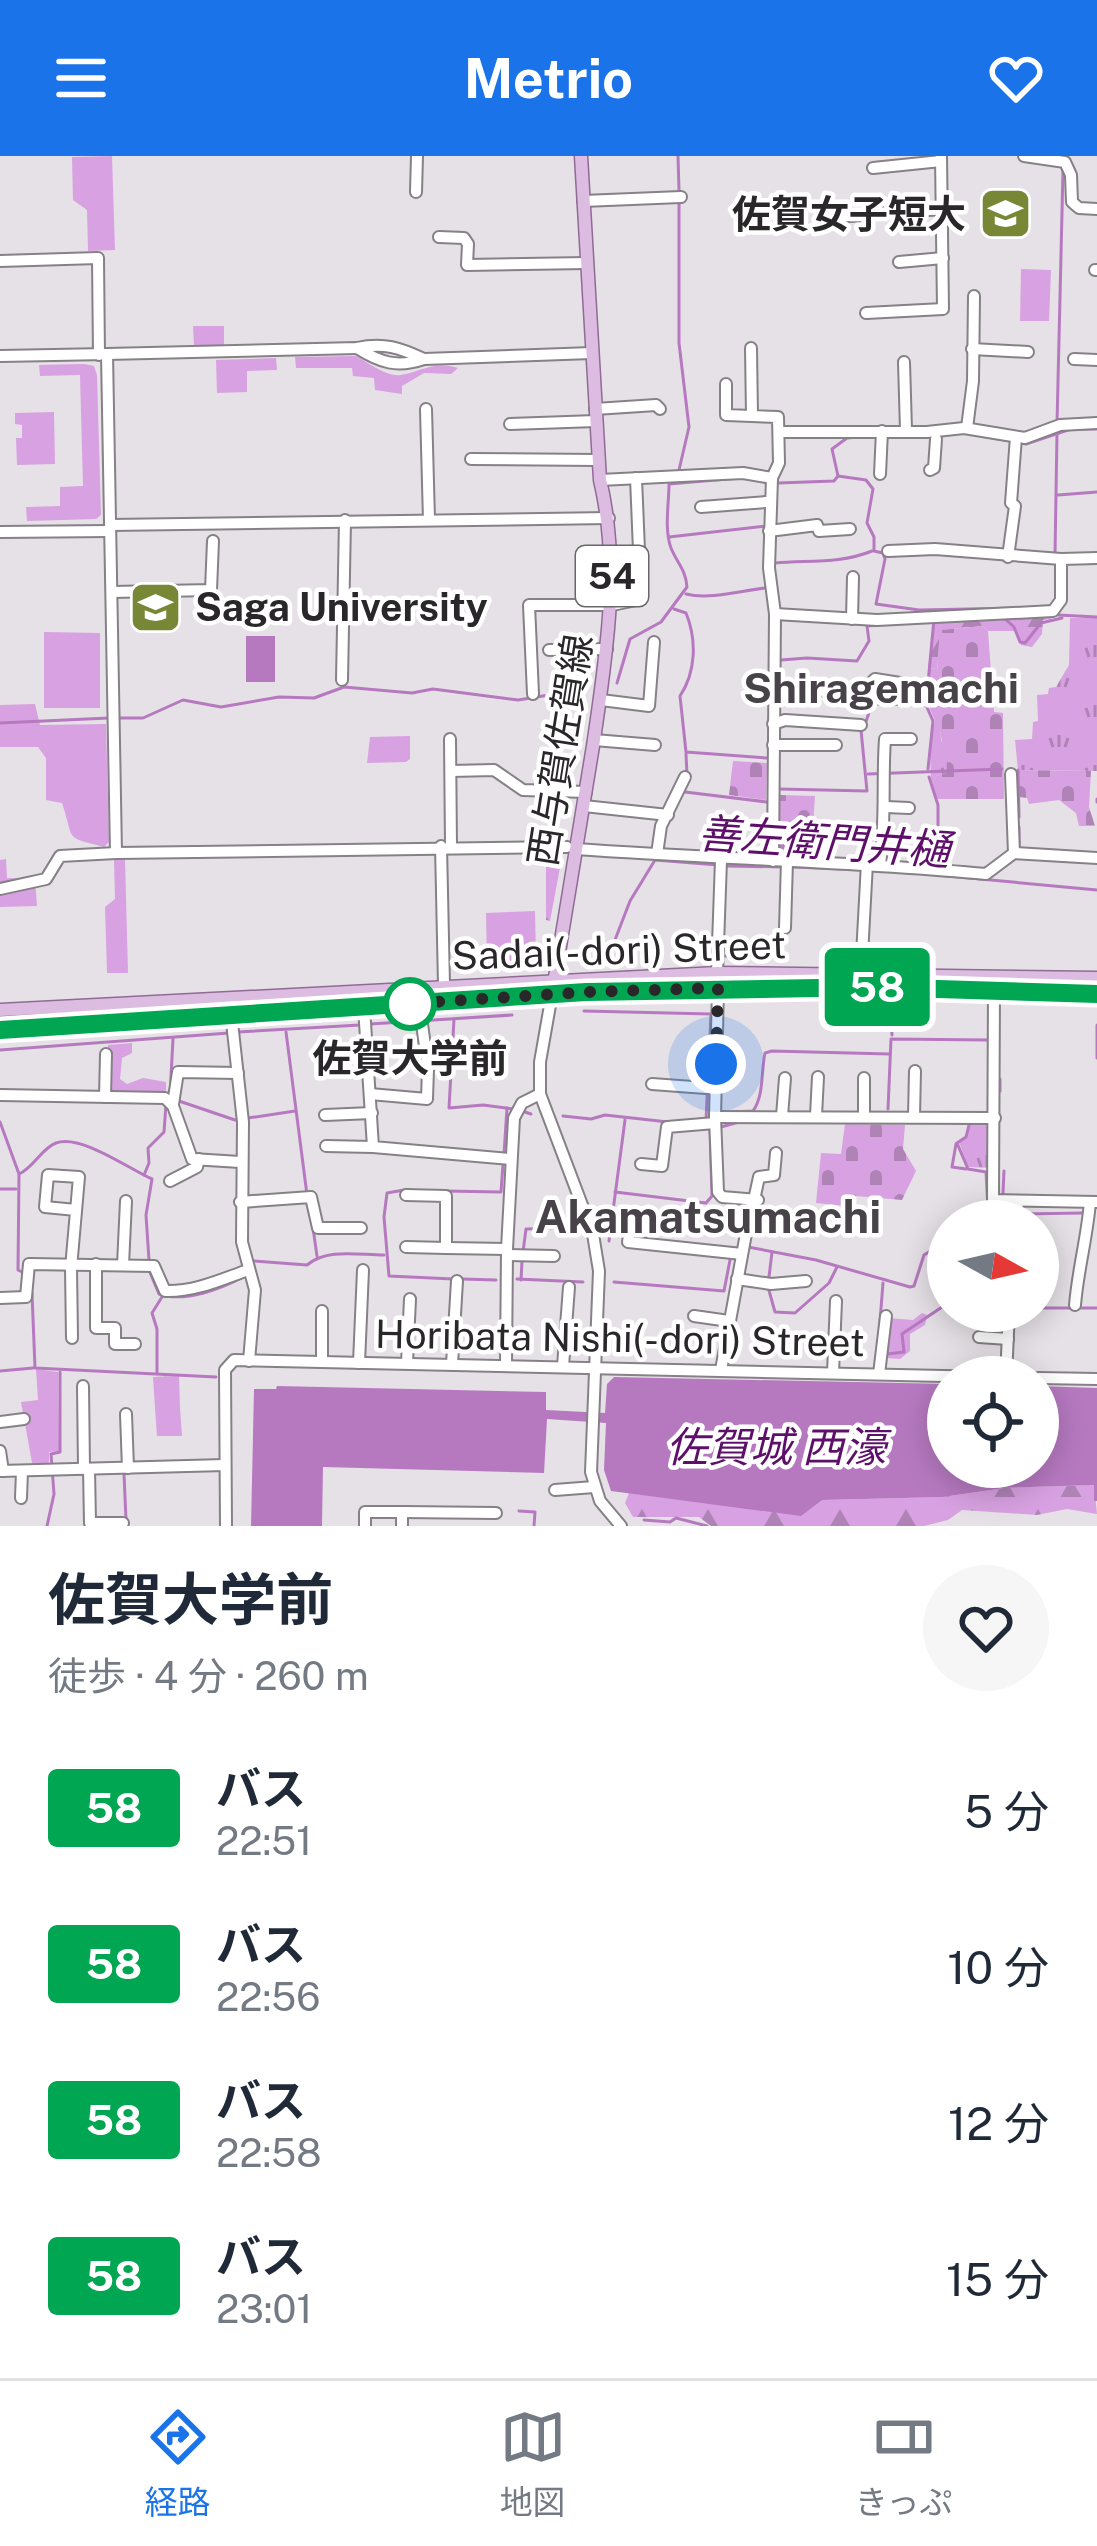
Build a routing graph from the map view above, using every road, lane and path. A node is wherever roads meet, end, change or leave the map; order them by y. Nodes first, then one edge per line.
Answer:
1 (417, 156) edge
2 (581, 156) edge
3 (1024, 156) edge
4 (941, 158) edge
5 (873, 168) dead end
6 (416, 192) dead end
7 (679, 197) dead end
8 (584, 201) junction
9 (1097, 208) edge
10 (942, 209) junction
11 (837, 217) dead end
12 (439, 237) dead end
13 (943, 258) junction
14 (0, 261) edge
15 (898, 262) dead end
16 (587, 263) junction
17 (974, 296) dead end
18 (866, 313) dead end
19 (357, 348) junction
20 (751, 348) dead end
21 (972, 349) junction
22 (1028, 352) dead end
23 (592, 353) junction
24 (103, 354) junction
25 (0, 356) edge
26 (424, 359) junction
27 (1074, 359) dead end
28 (1097, 360) edge
29 (904, 362) dead end
30 (726, 384) dead end
31 (426, 409) dead end
32 (660, 409) dead end
33 (596, 415) junction
34 (752, 416) junction
35 (1097, 423) edge
36 (510, 424) dead end
37 (967, 428) junction
38 (906, 430) junction
39 (781, 432) junction
40 (881, 435) junction
41 (936, 439) dead end
42 (1016, 441) junction
43 (471, 459) dead end
44 (599, 460) junction
45 (930, 470) dead end
46 (880, 474) dead end
47 (636, 478) junction
48 (600, 480) junction
49 (772, 482) junction
50 (766, 502) dead end
51 (701, 507) dead end
52 (609, 518) junction
53 (345, 520) junction
54 (429, 520) junction
55 (110, 528) junction
56 (850, 529) dead end
57 (770, 531) junction
58 (0, 532) edge
59 (213, 542) dead end
60 (888, 551) dead end
61 (1008, 556) junction
62 (1097, 558) edge
63 (1057, 559) junction
64 (854, 577) dead end
65 (112, 592) junction
66 (612, 604) junction
67 (775, 614) junction
68 (852, 619) junction
69 (654, 642) dead end
70 (607, 649) junction
71 (549, 650) dead end
72 (341, 680) dead end
73 (900, 682) dead end
74 (773, 690) junction
75 (533, 694) dead end
76 (601, 700) junction
77 (773, 724) junction
78 (861, 725) dead end
79 (911, 739) dead end
80 (450, 740) dead end
81 (594, 740) junction
82 (773, 745) junction
83 (655, 746) dead end
84 (836, 746) dead end
85 (451, 772) junction
86 (1011, 774) dead end
87 (685, 777) dead end
88 (585, 799) junction
89 (886, 807) junction
90 (909, 808) dead end
91 (668, 815) junction
92 (447, 846) junction
93 (572, 848) junction
94 (116, 853) junction
95 (1014, 853) junction
96 (660, 854) junction
97 (1097, 858) edge
98 (721, 864) junction
99 (784, 864) junction
100 (870, 867) junction
101 (0, 889) edge
102 (785, 928) dead end
103 (717, 973) junction
104 (861, 974) junction
105 (1097, 978) edge
106 (444, 985) junction
107 (553, 987) junction
108 (718, 988) junction
109 (994, 990) junction
110 (1097, 994) edge
111 (0, 1010) edge
112 (230, 1013) junction
113 (365, 1019) junction
114 (422, 1024) dead end
115 (0, 1030) edge
116 (106, 1054) dead end
117 (426, 1064) junction
118 (448, 1065) dead end
119 (915, 1071) dead end
120 (238, 1073) junction
121 (818, 1076) dead end
122 (785, 1078) dead end
123 (864, 1078) dead end
124 (652, 1084) dead end
125 (706, 1088) dead end
126 (370, 1094) junction
127 (540, 1094) junction
128 (0, 1095) edge
129 (105, 1096) junction
130 (171, 1100) junction
131 (372, 1113) junction
132 (325, 1115) dead end
133 (782, 1116) junction
134 (816, 1116) junction
135 (864, 1116) junction
136 (914, 1116) junction
137 (994, 1118) junction
138 (714, 1121) junction
139 (326, 1146) dead end
140 (373, 1147) junction
141 (776, 1153) dead end
142 (506, 1158) junction
143 (199, 1159) junction
144 (240, 1162) junction
145 (641, 1164) dead end
146 (170, 1181) dead end
147 (406, 1195) dead end
148 (755, 1200) junction
149 (992, 1200) edge
150 (127, 1201) dead end
151 (240, 1202) junction
152 (1093, 1205) edge
153 (1059, 1208) edge
154 (76, 1210) dead end
155 (632, 1222) dead end
156 (361, 1228) dead end
157 (406, 1247) dead end
158 (446, 1248) junction
159 (739, 1250) junction
160 (515, 1254) junction
161 (554, 1256) dead end
162 (73, 1264) junction
163 (96, 1264) junction
164 (123, 1265) junction
165 (248, 1270) junction
166 (362, 1270) dead end
167 (737, 1279) junction
168 (457, 1281) dead end
169 (806, 1281) dead end
170 (569, 1287) dead end
171 (0, 1298) edge
172 (410, 1299) dead end
173 (836, 1301) dead end
174 (1075, 1305) dead end
175 (322, 1311) dead end
176 (694, 1316) dead end
177 (886, 1316) dead end
178 (729, 1321) junction
179 (1008, 1332) edge
180 (979, 1336) dead end
181 (72, 1338) dead end
182 (1008, 1339) junction
183 (135, 1344) dead end
184 (1007, 1356) edge
185 (249, 1361) junction
186 (322, 1362) junction
187 (359, 1363) junction
188 (407, 1364) junction
189 (452, 1364) junction
190 (506, 1365) junction
191 (562, 1366) junction
192 (593, 1366) junction
193 (721, 1370) junction
194 (833, 1372) junction
195 (878, 1374) junction
196 (927, 1375) edge
197 (1059, 1378) edge
198 (1097, 1379) edge
199 (83, 1386) dead end
200 (126, 1414) dead end
201 (24, 1418) dead end
202 (0, 1422) edge
203 (0, 1451) edge
204 (225, 1465) junction
205 (128, 1468) junction
206 (86, 1469) junction
207 (2, 1471) edge
208 (22, 1471) junction
209 (594, 1487) junction
210 (555, 1490) dead end
211 (21, 1498) dead end
212 (402, 1512) junction
213 (496, 1514) dead end
214 (122, 1523) edge
215 (226, 1526) edge
216 (365, 1526) edge
217 (402, 1526) edge
218 (621, 1526) edge

1 - 6 street
2 - 8 main road, 西与賀佐賀線 / 54
3 - 9 street
4 - 5 street
4 - 10 street
7 - 8 street
8 - 16 main road, 西与賀佐賀線 / 54
10 - 11 street
10 - 13 street
12 - 16 street
13 - 15 street
13 - 18 street
14 - 24 street
16 - 23 main road, 西与賀佐賀線 / 54
17 - 21 street
19 - 24 street
19 - 26 street
19 - 26 street
20 - 34 street
21 - 22 street
21 - 37 street
23 - 26 street
23 - 33 main road, 西与賀佐賀線 / 54
24 - 25 street
24 - 55 street
27 - 28 street
29 - 38 street
30 - 34 street
31 - 54 street
32 - 33 street
33 - 36 street
33 - 44 main road, 西与賀佐賀線 / 54
34 - 39 street
35 - 42 street
37 - 38 street
37 - 42 street
38 - 40 street
39 - 40 street
39 - 49 street
40 - 46 street
41 - 45 street
42 - 61 street
43 - 44 street
44 - 48 main road, 西与賀佐賀線 / 54
47 - 48 street
47 - 49 street
47 - 66 street
48 - 52 main road, 西与賀佐賀線 / 54
49 - 57 street
50 - 51 street
52 - 54 street
52 - 66 main road, 西与賀佐賀線 / 54
53 - 54 street
53 - 55 street
53 - 72 street
55 - 58 street
55 - 65 street
56 - 57 street
57 - 67 street
59 - 65 street
60 - 61 street
61 - 63 street
62 - 63 street
63 - 68 street
64 - 68 street
65 - 94 street
66 - 70 main road, 西与賀佐賀線 / 54
66 - 75 street
67 - 68 street
67 - 74 street
69 - 76 street
70 - 71 street
70 - 76 main road, 西与賀佐賀線 / 54
73 - 74 street
74 - 77 street
76 - 81 main road, 西与賀佐賀線 / 54
77 - 78 street
77 - 82 street
79 - 89 street
80 - 85 street
81 - 83 street
81 - 88 main road, 西与賀佐賀線 / 54
82 - 84 street
82 - 99 street
85 - 88 street
85 - 92 street
86 - 95 street
87 - 91 street
88 - 91 street
88 - 93 main road, 西与賀佐賀線 / 54
89 - 90 street
89 - 100 street
91 - 96 street
92 - 93 street
92 - 94 street
92 - 106 street
93 - 96 street
93 - 107 main road, 西与賀佐賀線 / 54
94 - 101 street
95 - 97 street
95 - 100 street
96 - 98 street
98 - 99 street
98 - 103 street
99 - 100 street
99 - 102 street
100 - 104 street
103 - 104 main road, Sadai(-dori) Street
103 - 107 main road, Sadai(-dori) Street
104 - 105 main road, Sadai(-dori) Street
106 - 107 main road, Sadai(-dori) Street
106 - 111 main road, Sadai(-dori) Street
107 - 108 main road, Sadai(-dori) Street
107 - 113 main road, Sadai(-dori) Street
107 - 127 street
108 - 109 main road, Sadai(-dori) Street
108 - 138 street
109 - 110 main road, Sadai(-dori) Street
109 - 137 street
112 - 113 main road, Sadai(-dori) Street
112 - 115 main road, Sadai(-dori) Street
112 - 120 street
113 - 126 street
114 - 117 street
116 - 129 street
117 - 118 street
117 - 126 street
119 - 136 street
120 - 130 street
120 - 144 street
121 - 134 street
122 - 133 street
123 - 135 street
124 - 125 street
126 - 131 street
127 - 142 street
127 - 192 street
128 - 129 street
129 - 130 street
130 - 143 street
131 - 132 street
131 - 140 street
133 - 134 street
133 - 138 street
134 - 135 street
135 - 136 street
136 - 137 street
137 - 149 street
138 - 145 street
138 - 148 street
139 - 140 street
140 - 142 street
141 - 148 street
142 - 160 street
143 - 144 street
143 - 146 street
144 - 151 street
147 - 158 street
148 - 159 street
150 - 164 street
151 - 156 street
151 - 165 street
152 - 153 street
152 - 174 street
154 - 162 street
155 - 159 street
157 - 158 street
158 - 160 street
159 - 167 street
160 - 161 street
160 - 190 street
162 - 163 street
162 - 171 street
162 - 181 street
163 - 164 street
163 - 183 street
164 - 165 street
165 - 185 street
166 - 187 street
167 - 169 street
167 - 178 street
168 - 189 street
170 - 191 street
172 - 188 street
173 - 194 street
175 - 186 street
176 - 178 street
177 - 195 street
178 - 193 street
179 - 182 street
180 - 182 street
182 - 184 street
185 - 186 street, Horibata Nishi(-dori) Street
185 - 204 street
186 - 187 street, Horibata Nishi(-dori) Street
187 - 188 street, Horibata Nishi(-dori) Street
188 - 189 street, Horibata Nishi(-dori) Street
189 - 190 street, Horibata Nishi(-dori) Street
190 - 191 street, Horibata Nishi(-dori) Street
191 - 192 street, Horibata Nishi(-dori) Street
192 - 193 street, Horibata Nishi(-dori) Street
192 - 209 street
193 - 194 street, Horibata Nishi(-dori) Street
194 - 195 street, Horibata Nishi(-dori) Street
195 - 196 street, Horibata Nishi(-dori) Street
197 - 198 street
199 - 206 street
200 - 205 street
201 - 202 street
203 - 207 street
204 - 205 street
204 - 215 street
205 - 206 street
206 - 208 street
206 - 214 street
207 - 208 street
208 - 211 street
209 - 210 street
209 - 218 street
212 - 213 street
212 - 216 street
212 - 217 street

